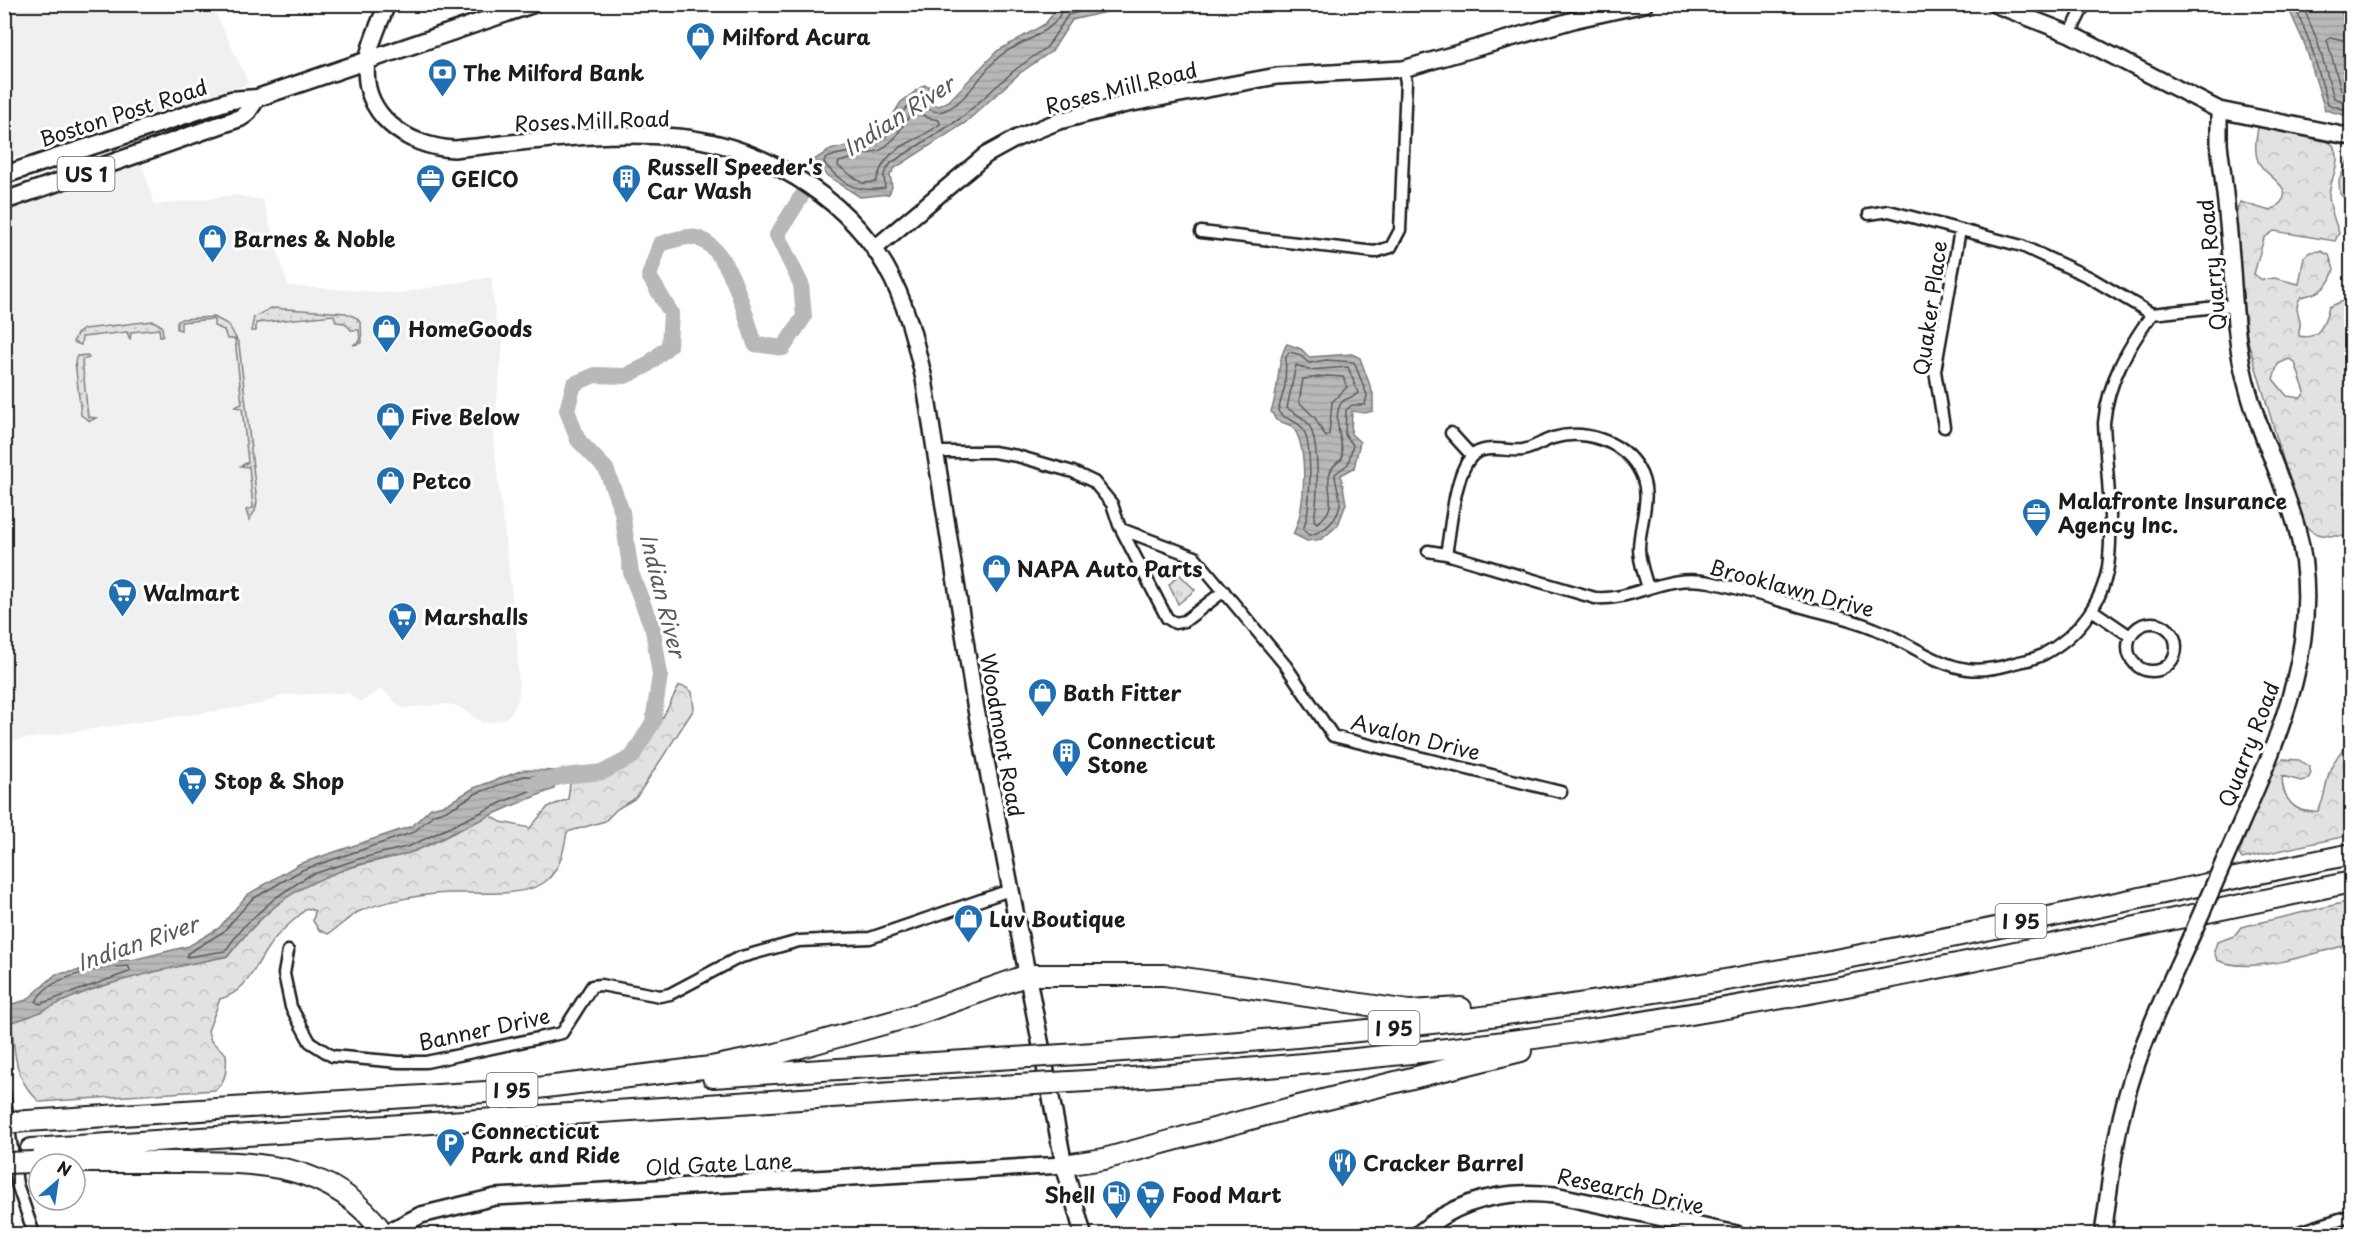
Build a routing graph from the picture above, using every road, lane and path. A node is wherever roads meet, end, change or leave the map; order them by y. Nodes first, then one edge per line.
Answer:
1 (387, 4) edge
2 (533, 4) edge
3 (1645, 4) edge
4 (1994, 4) edge
5 (2085, 4) edge
6 (2070, 34) junction
7 (367, 62) junction
8 (1403, 69) junction
9 (257, 98) junction
10 (2219, 110) junction
11 (159, 124) junction
12 (2352, 137) edge
13 (166, 146) junction
14 (4, 175) edge
15 (6, 197) edge
16 (1869, 214) dead end
17 (1960, 231) junction
18 (1201, 232) dead end
19 (874, 249) junction
20 (2235, 305) junction
21 (2152, 314) junction
22 (1944, 427) dead end
23 (1451, 433) dead end
24 (936, 452) junction
25 (1472, 456) junction
26 (1121, 529) junction
27 (1428, 551) dead end
28 (1446, 554) junction
29 (1648, 588) junction
30 (1224, 591) junction
31 (2092, 610) junction
32 (2130, 636) junction
33 (1561, 792) dead end
34 (2352, 854) edge
35 (2352, 882) edge
36 (1010, 890) junction
37 (288, 951) dead end
38 (1029, 975) junction
39 (1691, 986) junction
40 (1631, 1024) junction
41 (521, 1090) junction
42 (4, 1093) edge
43 (4, 1123) edge
44 (4, 1150) edge
45 (75, 1152) edge
46 (27, 1154) edge
47 (27, 1157) edge
48 (87, 1157) edge
49 (4, 1163) edge
50 (1064, 1165) junction
51 (2352, 1215) edge
52 (34, 1234) edge
53 (384, 1234) edge
54 (1083, 1234) edge
55 (1418, 1234) edge
56 (1737, 1234) edge
57 (2103, 1234) edge
58 (2294, 1234) edge

1 - 7 street
2 - 7 main road, Boston Post Road / US 1
3 - 8 street, Roses Mill Road
4 - 6 street
5 - 6 street
6 - 10 street
7 - 9 main road, Boston Post Road / US 1
7 - 19 street, Roses Mill Road
8 - 18 street
8 - 19 street, Roses Mill Road
9 - 11 main road, Boston Post Road / US 1
9 - 13 main road, Boston Post Road / US 1
10 - 12 street
10 - 20 street, Quarry Road
11 - 13 main road
11 - 14 main road, Boston Post Road / US 1
13 - 15 main road, Boston Post Road / US 1
16 - 17 street
17 - 21 street
17 - 22 street, Quaker Place
19 - 24 street, Woodmont Road
20 - 21 street
20 - 57 street, Quarry Road, bridge
21 - 31 street, Brooklawn Drive
23 - 25 street
24 - 26 street
24 - 36 street, Woodmont Road
25 - 28 street
25 - 29 street
26 - 30 street, Avalon Drive
26 - 30 street
27 - 28 street, Brooklawn Drive
28 - 29 street, Brooklawn Drive
29 - 31 street, Brooklawn Drive
30 - 33 street, Avalon Drive
31 - 32 street
32 - 32 street
34 - 39 highway, I 95
35 - 40 highway, I 95
36 - 37 street, Banner Drive
36 - 38 street, Woodmont Road
38 - 39 highway
38 - 41 highway
38 - 50 street, Woodmont Road
39 - 41 highway, I 95, bridge
40 - 45 highway, I 95, bridge
40 - 50 highway
41 - 43 highway, I 95, bridge
42 - 52 street
44 - 46 highway, I 95
47 - 49 highway, bridge
48 - 53 highway
50 - 53 street, Old Gate Lane
50 - 54 street, Woodmont Road
51 - 58 street
55 - 56 street, Research Drive

